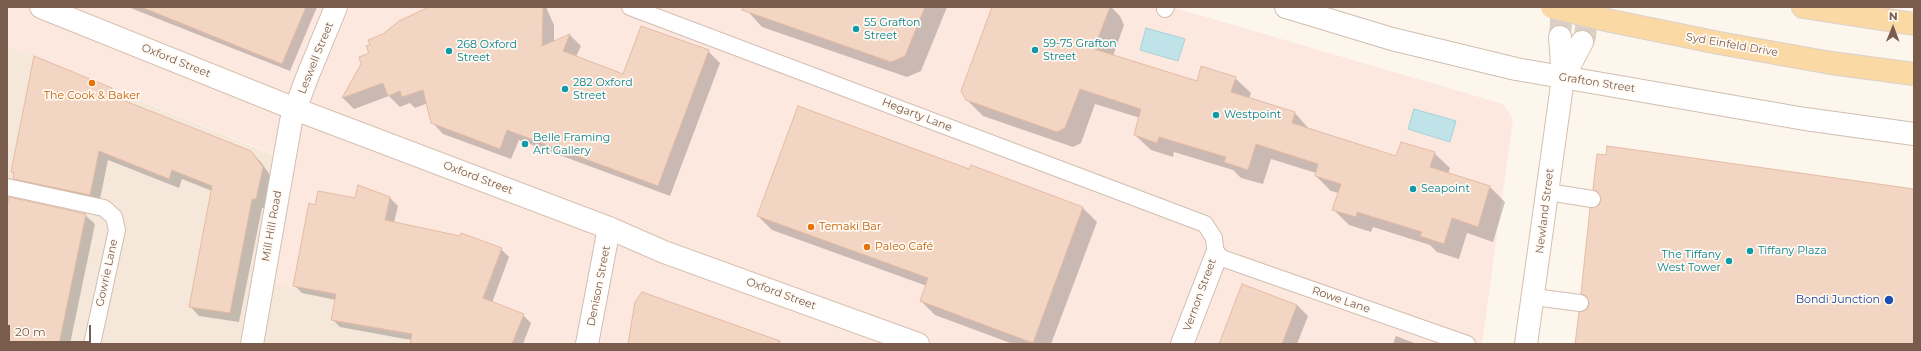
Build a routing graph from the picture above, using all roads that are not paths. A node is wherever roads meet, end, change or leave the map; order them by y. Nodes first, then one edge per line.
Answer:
1 (41, 7) edge
2 (336, 7) edge
3 (630, 7) edge
4 (1552, 7) edge
5 (1803, 7) edge
6 (1298, 9) edge
7 (1914, 24) edge
8 (1560, 37) tunnel mouth
9 (1582, 42) tunnel mouth
10 (1914, 74) edge
11 (1563, 78) junction
12 (295, 108) junction
13 (1914, 134) edge
14 (7, 188) edge
15 (1548, 192) junction
16 (1592, 199) dead end
17 (1204, 224) joint
18 (610, 228) junction
19 (1216, 256) junction
20 (1534, 297) junction
21 (1580, 303) dead end
22 (92, 344) edge
23 (252, 344) edge
24 (587, 344) edge
25 (918, 344) edge
26 (1182, 344) edge
27 (1467, 344) edge
28 (1526, 344) edge

1 - 12 street, Oxford Street
2 - 12 street, Leswell Street
3 - 17 lane, Hegarty Lane
4 - 10 main road, Syd Einfeld Drive, bridge
5 - 7 main road
6 - 11 street, Grafton Street
8 - 11 street, Newland Street
9 - 11 street, Newland Street
11 - 13 street, Grafton Street
11 - 15 street, Newland Street
12 - 18 street, Oxford Street
12 - 23 street, Mill Hill Road
14 - 22 lane, Gowrie Lane
15 - 16 lane
15 - 20 street, Newland Street
17 - 19 lane, Vernon Street
18 - 24 street, Denison Street
18 - 25 street, Oxford Street
19 - 26 street, Vernon Street
19 - 27 lane, Rowe Lane
20 - 21 lane
20 - 28 street, Newland Street

